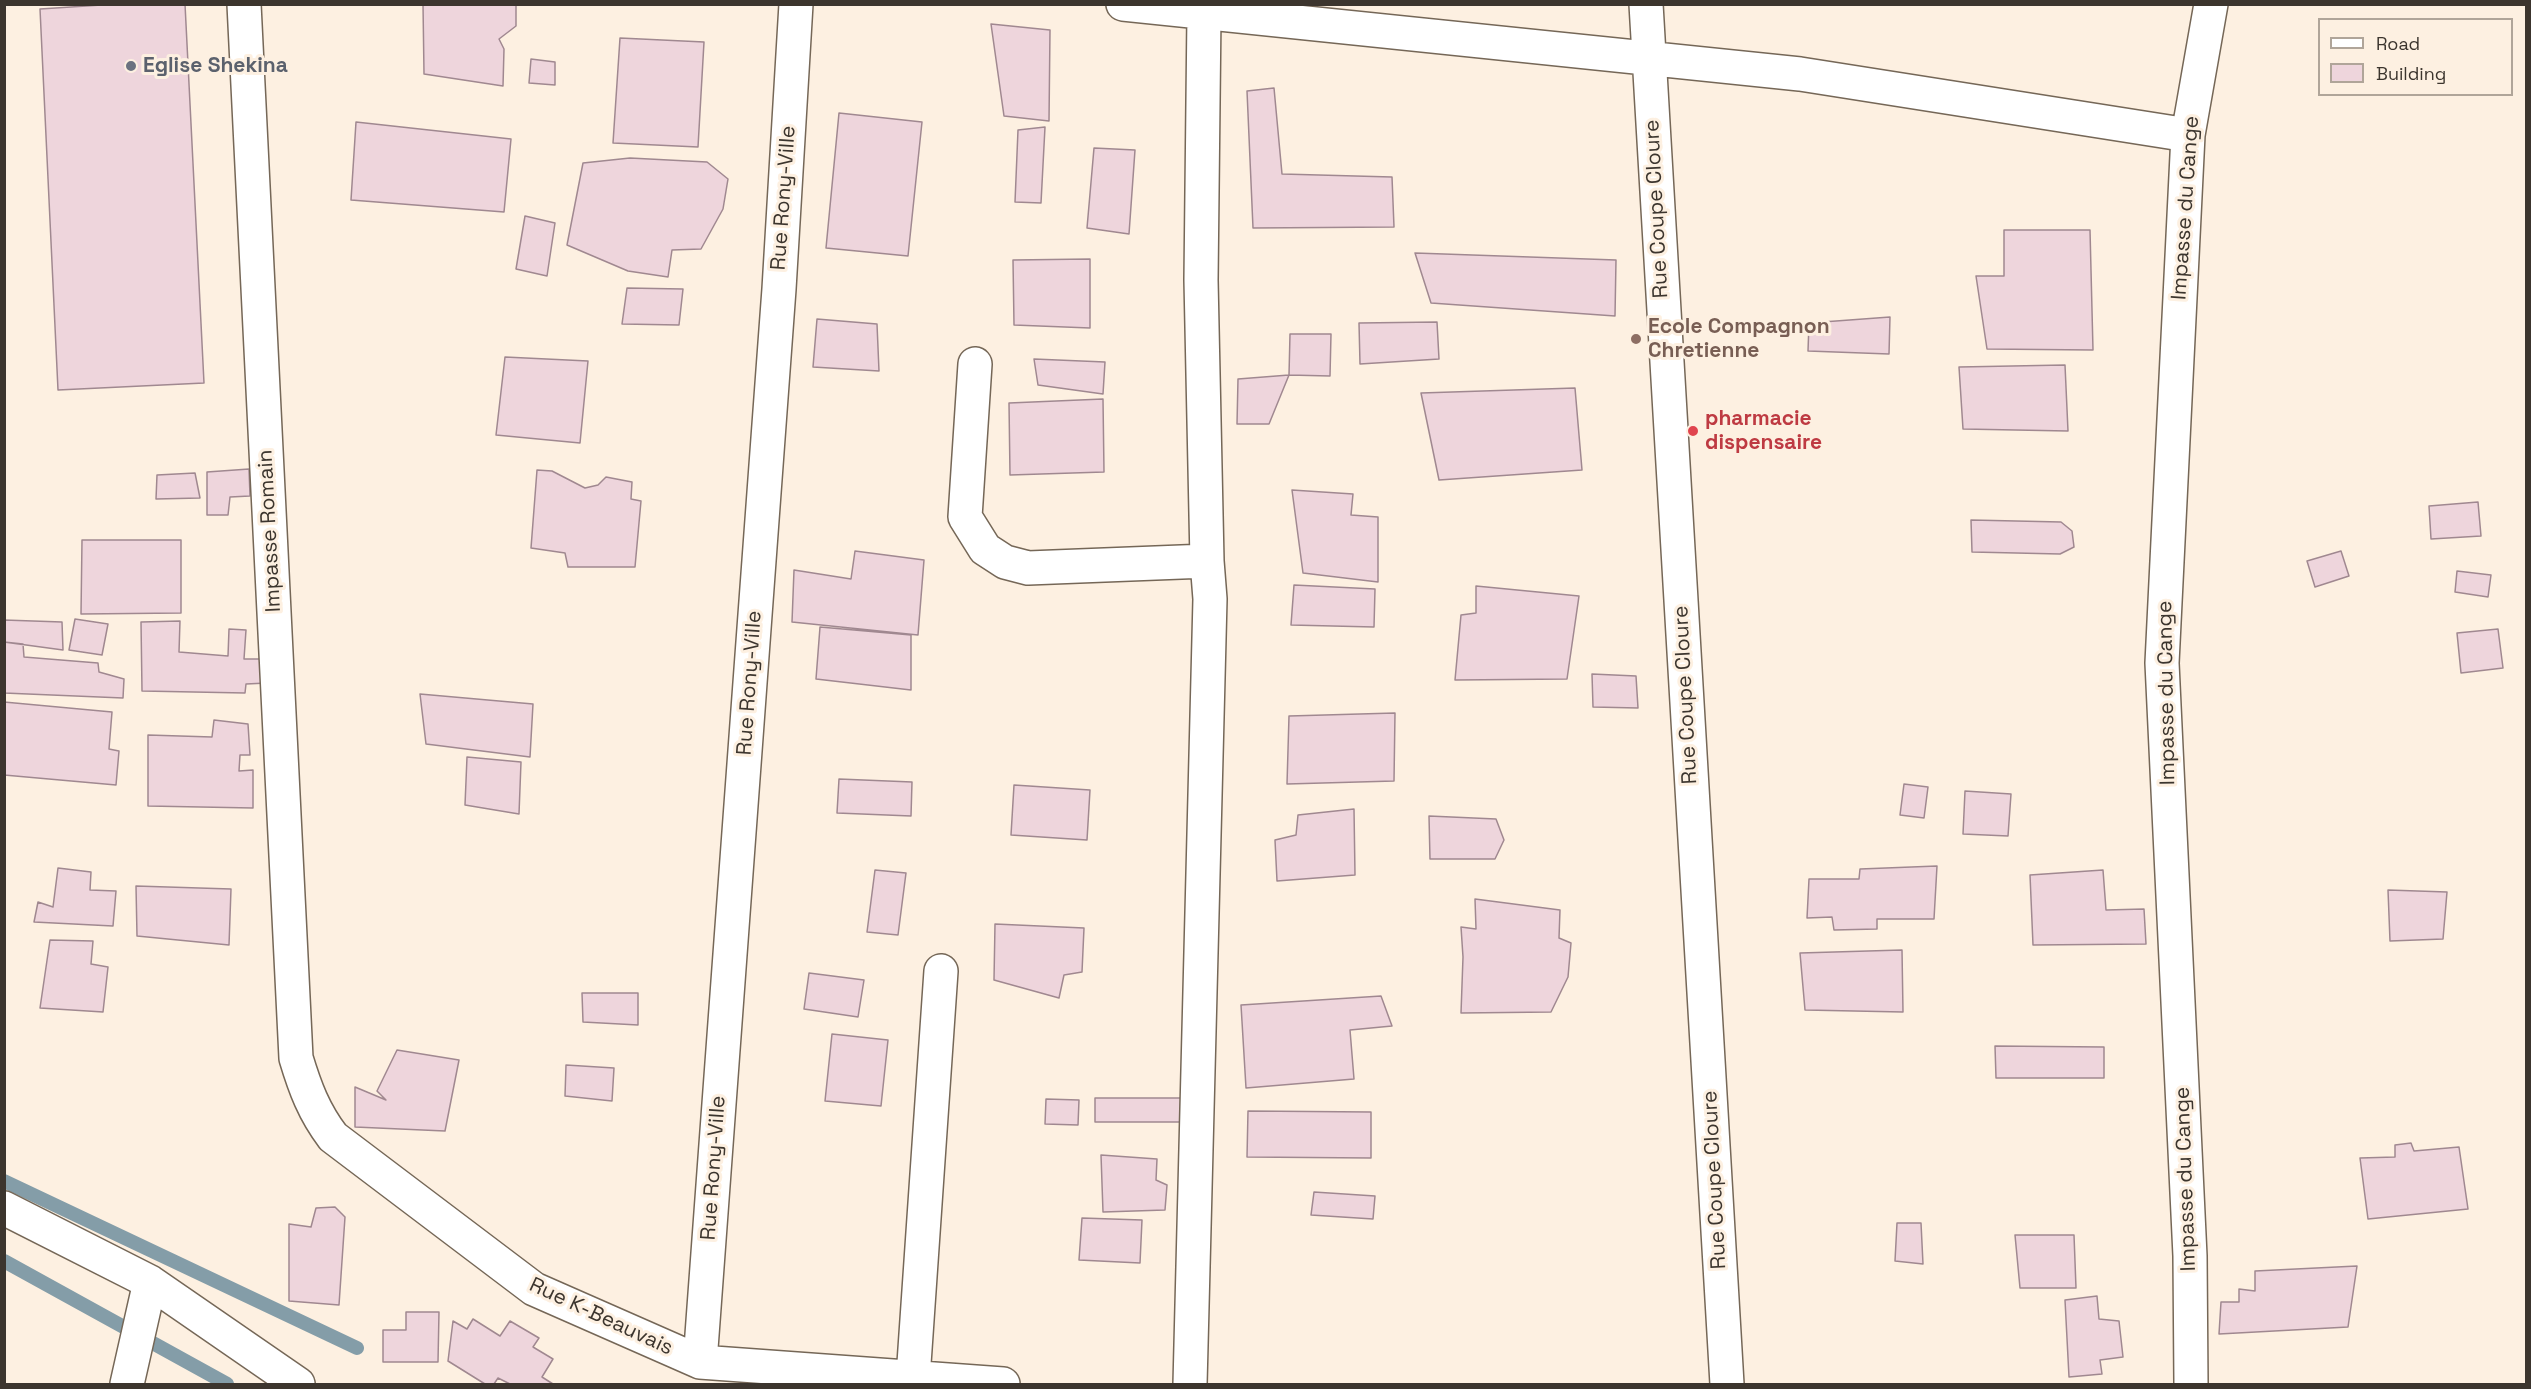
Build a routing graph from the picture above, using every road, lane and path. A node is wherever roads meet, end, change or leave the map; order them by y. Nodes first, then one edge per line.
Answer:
1 (244, 4) edge
2 (1123, 4) edge
3 (1646, 4) edge
4 (2211, 4) edge
5 (792, 5) edge
6 (1204, 13) junction
7 (1649, 60) junction
8 (2188, 135) junction
9 (975, 364) dead end
10 (1207, 561) junction
11 (941, 971) dead end
12 (296, 1058) joint
13 (4, 1208) edge
14 (150, 1282) junction
15 (700, 1362) junction
16 (913, 1378) junction
17 (127, 1384) edge
18 (298, 1384) edge
19 (1003, 1384) edge
20 (1190, 1384) edge
21 (1727, 1384) edge
22 (2191, 1384) edge

1 - 12 street, Impasse Romain
2 - 6 street
3 - 7 street, Rue Coupe Cloure
4 - 8 street, Impasse du Cange
5 - 15 street, Rue Rony-Ville
6 - 7 street
6 - 10 street
7 - 8 street
7 - 21 street, Rue Coupe Cloure
8 - 22 street, Impasse du Cange
9 - 10 street
10 - 20 street
11 - 16 street
12 - 15 street, Rue K-Beauvais
13 - 14 street
14 - 17 street
14 - 18 street
15 - 16 street, Rue K-Beauvais
16 - 19 street, Rue K-Beauvais

